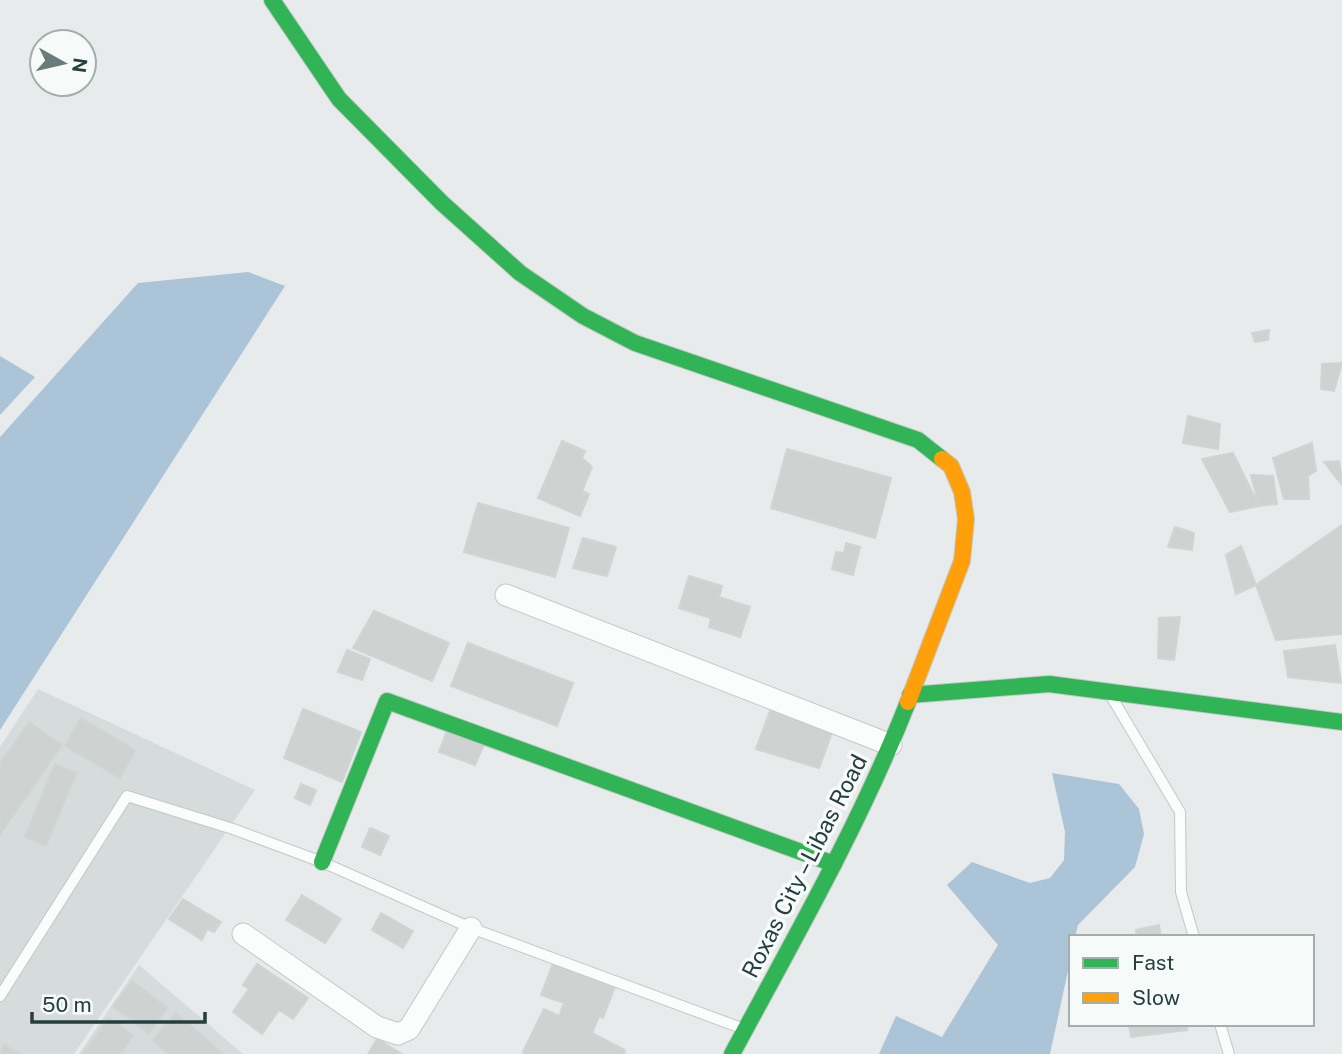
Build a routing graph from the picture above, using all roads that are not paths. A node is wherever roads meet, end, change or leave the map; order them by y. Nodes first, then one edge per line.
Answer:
1 (272, 0) edge
2 (506, 595) dead end
3 (1108, 691) junction
4 (910, 695) junction
5 (1342, 722) edge
6 (891, 745) junction
7 (322, 862) junction
8 (834, 864) junction
9 (471, 928) junction
10 (243, 934) dead end
11 (1193, 935) edge
12 (0, 996) edge
13 (1221, 1026) edge
14 (745, 1030) junction
15 (732, 1054) edge
16 (1230, 1054) edge

1 - 4 street, Roxas City – Libas Road
2 - 6 street
3 - 4 street
3 - 5 street
3 - 11 lane
4 - 6 street, Roxas City – Libas Road
6 - 8 street, Roxas City – Libas Road
7 - 8 street
7 - 9 lane
7 - 12 lane
8 - 14 street, Roxas City – Libas Road
9 - 10 street
9 - 14 lane
13 - 16 lane
14 - 15 street, Roxas City – Libas Road

